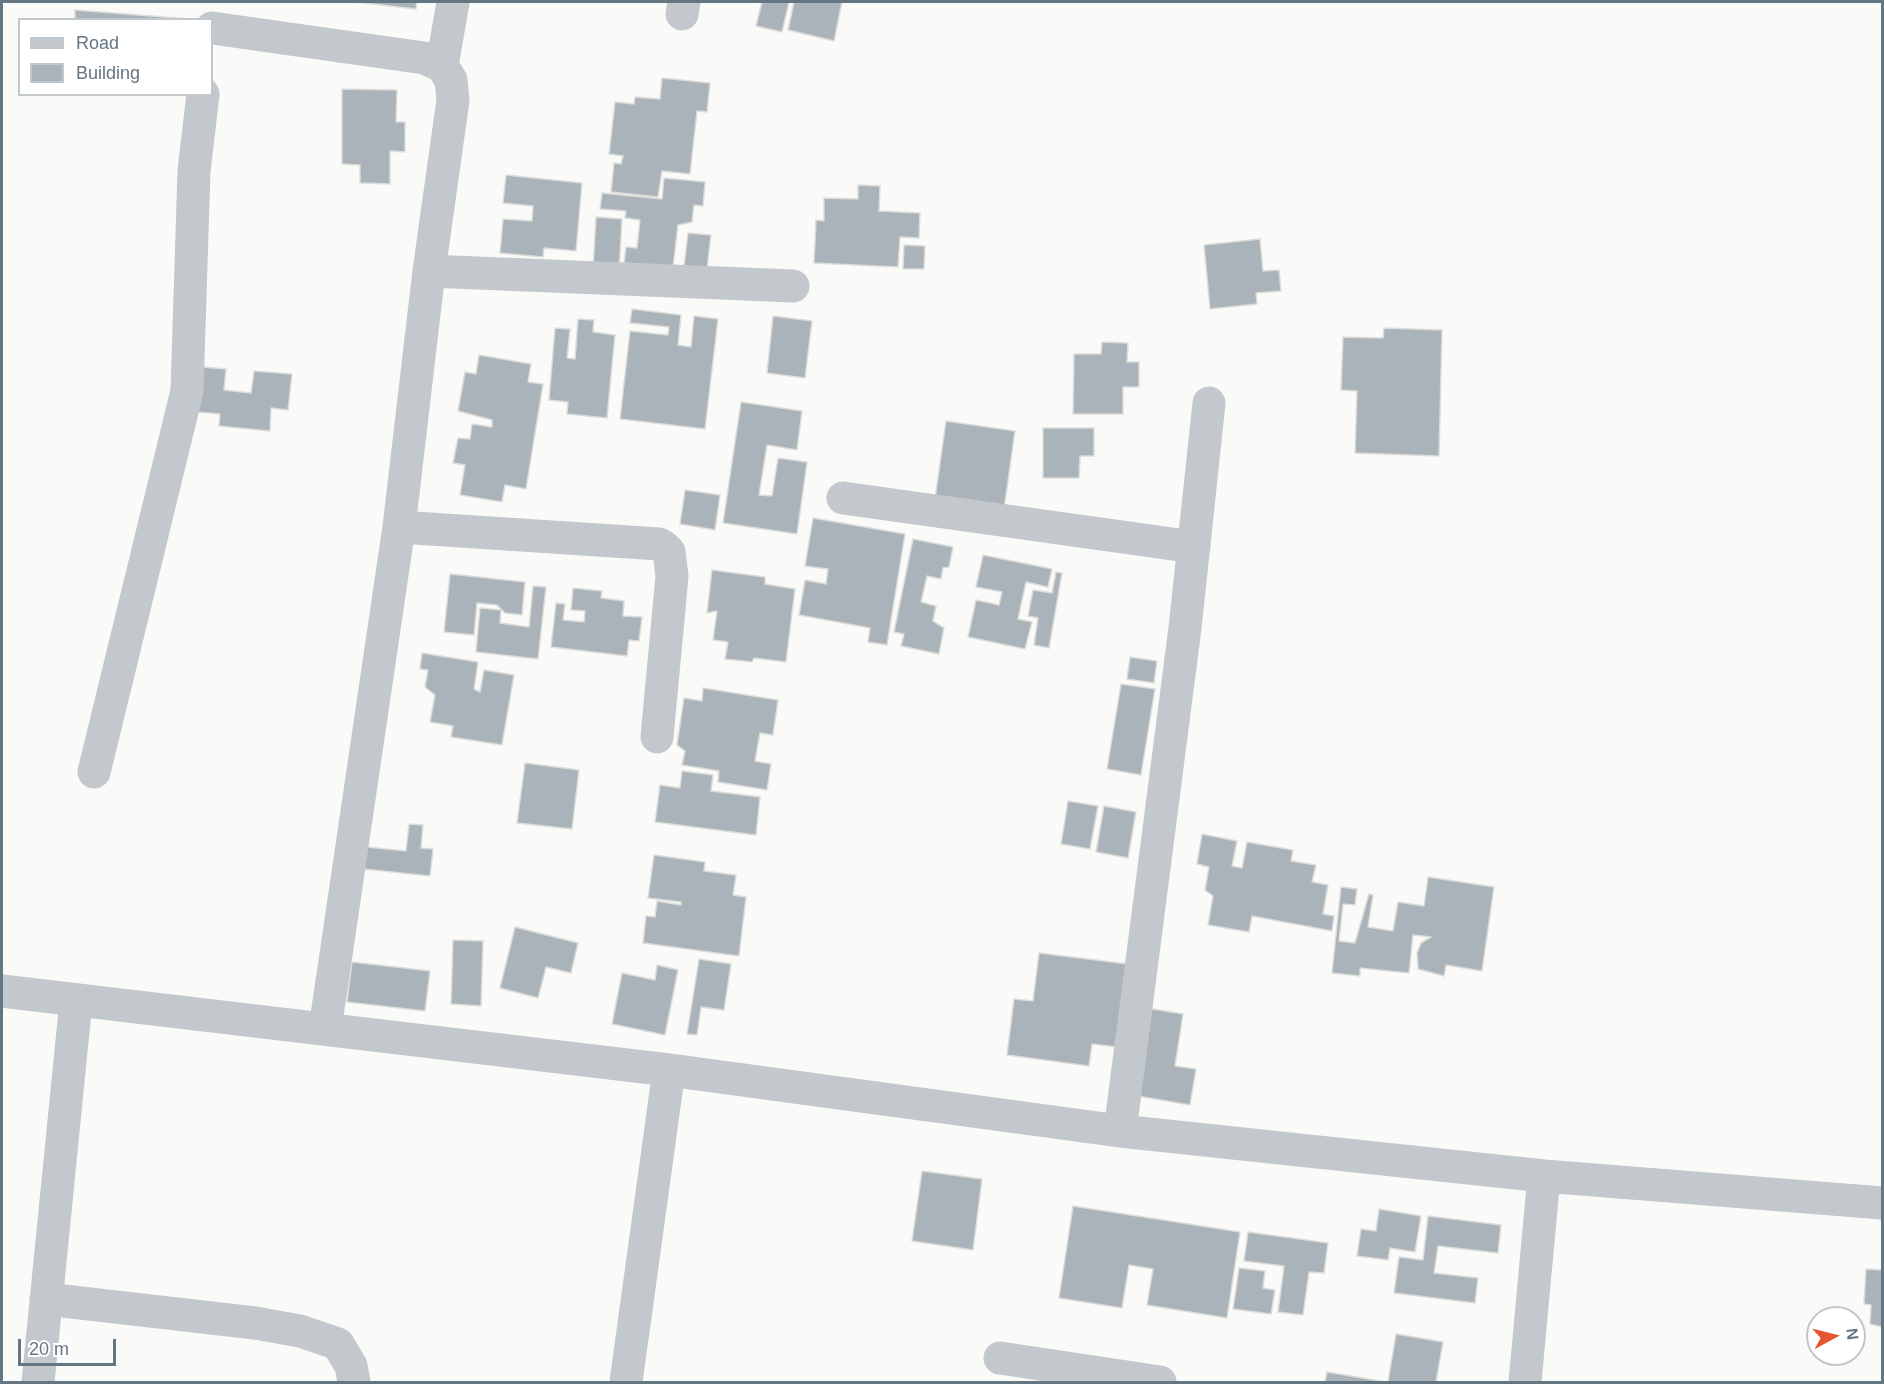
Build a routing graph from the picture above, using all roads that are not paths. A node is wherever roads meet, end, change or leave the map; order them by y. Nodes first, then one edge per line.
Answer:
1 (217, 2) edge
2 (453, 2) edge
3 (213, 23) edge
4 (213, 28) edge
5 (442, 66) junction
6 (203, 96) edge
7 (429, 271) junction
8 (794, 286) dead end
9 (1209, 403) dead end
10 (843, 498) dead end
11 (399, 527) junction
12 (1194, 547) junction
13 (657, 737) dead end
14 (94, 772) dead end
15 (2, 991) edge
16 (76, 1001) junction
17 (325, 1029) junction
18 (669, 1070) junction
19 (1120, 1131) junction
20 (1544, 1176) junction
21 (1882, 1203) edge
22 (46, 1299) junction
23 (1000, 1358) dead end
24 (38, 1383) edge
25 (354, 1383) edge
26 (626, 1383) edge
27 (1161, 1383) edge
28 (1525, 1383) edge

1 - 3 street
2 - 5 street
4 - 5 street
5 - 7 street
6 - 14 street
7 - 8 street
7 - 11 street
9 - 12 street
10 - 12 street
11 - 13 street
11 - 17 street
12 - 19 street
15 - 16 street
16 - 17 street
16 - 22 street
17 - 18 street
18 - 19 street
18 - 26 street
19 - 20 street
20 - 21 street
20 - 28 street
22 - 24 street
22 - 25 street
23 - 27 street

